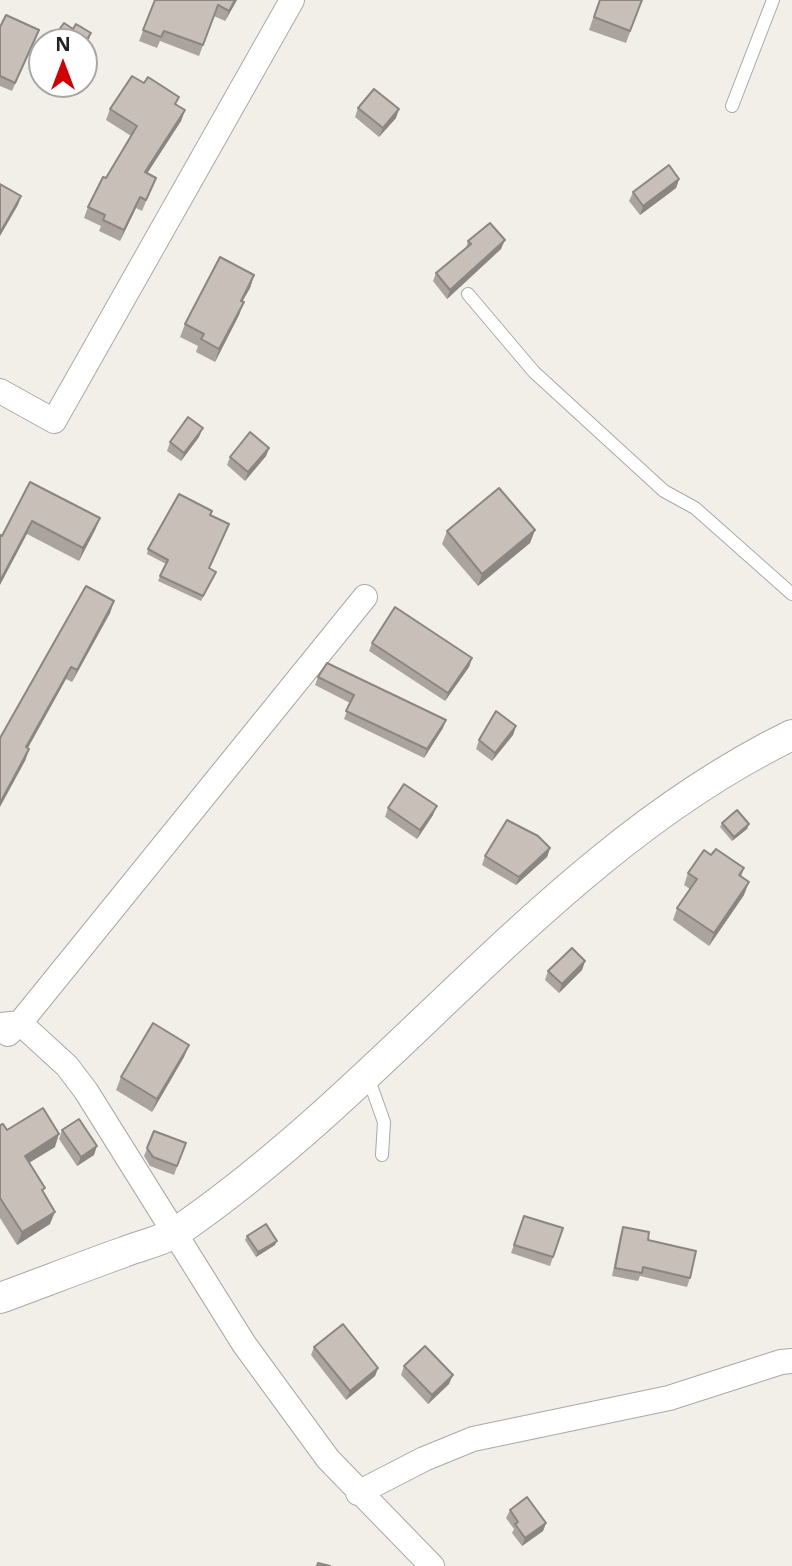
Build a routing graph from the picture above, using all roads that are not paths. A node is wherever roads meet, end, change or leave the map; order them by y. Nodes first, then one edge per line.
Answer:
1 (292, 0) edge
2 (773, 0) edge
3 (732, 106) dead end
4 (468, 294) dead end
5 (0, 391) edge
6 (792, 594) edge
7 (365, 597) dead end
8 (792, 735) edge
9 (10, 1024) edge
10 (0, 1041) edge
11 (368, 1077) junction
12 (382, 1155) dead end
13 (175, 1233) junction
14 (0, 1298) edge
15 (792, 1362) edge
16 (358, 1493) junction
17 (432, 1566) edge

1 - 5 street
2 - 3 lane
4 - 6 lane
7 - 9 street
8 - 11 street
9 - 10 street
9 - 13 street
11 - 12 lane
11 - 13 street
13 - 14 street
13 - 16 street
15 - 16 street
16 - 17 street

